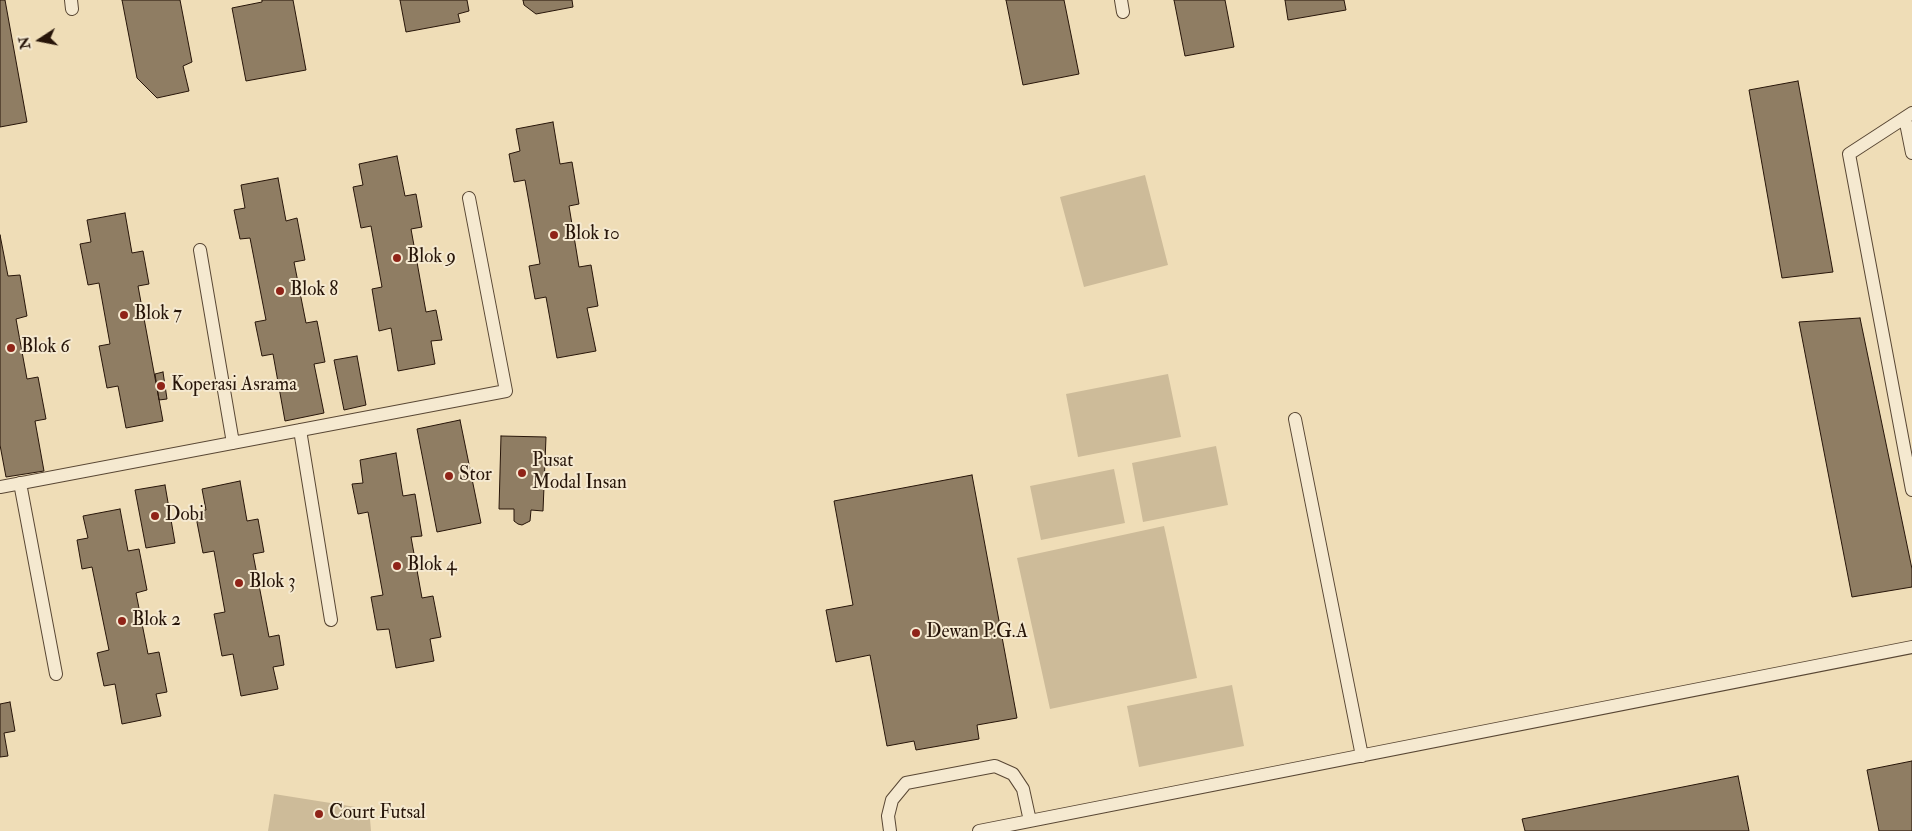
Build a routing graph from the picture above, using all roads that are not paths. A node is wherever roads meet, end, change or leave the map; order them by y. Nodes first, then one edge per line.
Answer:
1 (1908, 116) edge
2 (1912, 153) edge
3 (469, 198) dead end
4 (200, 250) dead end
5 (1295, 419) dead end
6 (300, 430) junction
7 (234, 442) junction
8 (20, 483) junction
9 (0, 487) edge
10 (1912, 490) edge
11 (331, 620) dead end
12 (1912, 647) edge
13 (56, 674) dead end
14 (1362, 756) junction
15 (1030, 821) junction
16 (890, 831) edge
17 (979, 831) edge

1 - 2 lane
1 - 10 lane
3 - 6 lane
4 - 7 lane
5 - 14 lane
6 - 7 lane
6 - 11 lane
7 - 8 lane
8 - 9 lane
8 - 13 lane
12 - 14 lane
14 - 15 lane
15 - 16 lane
15 - 17 lane

